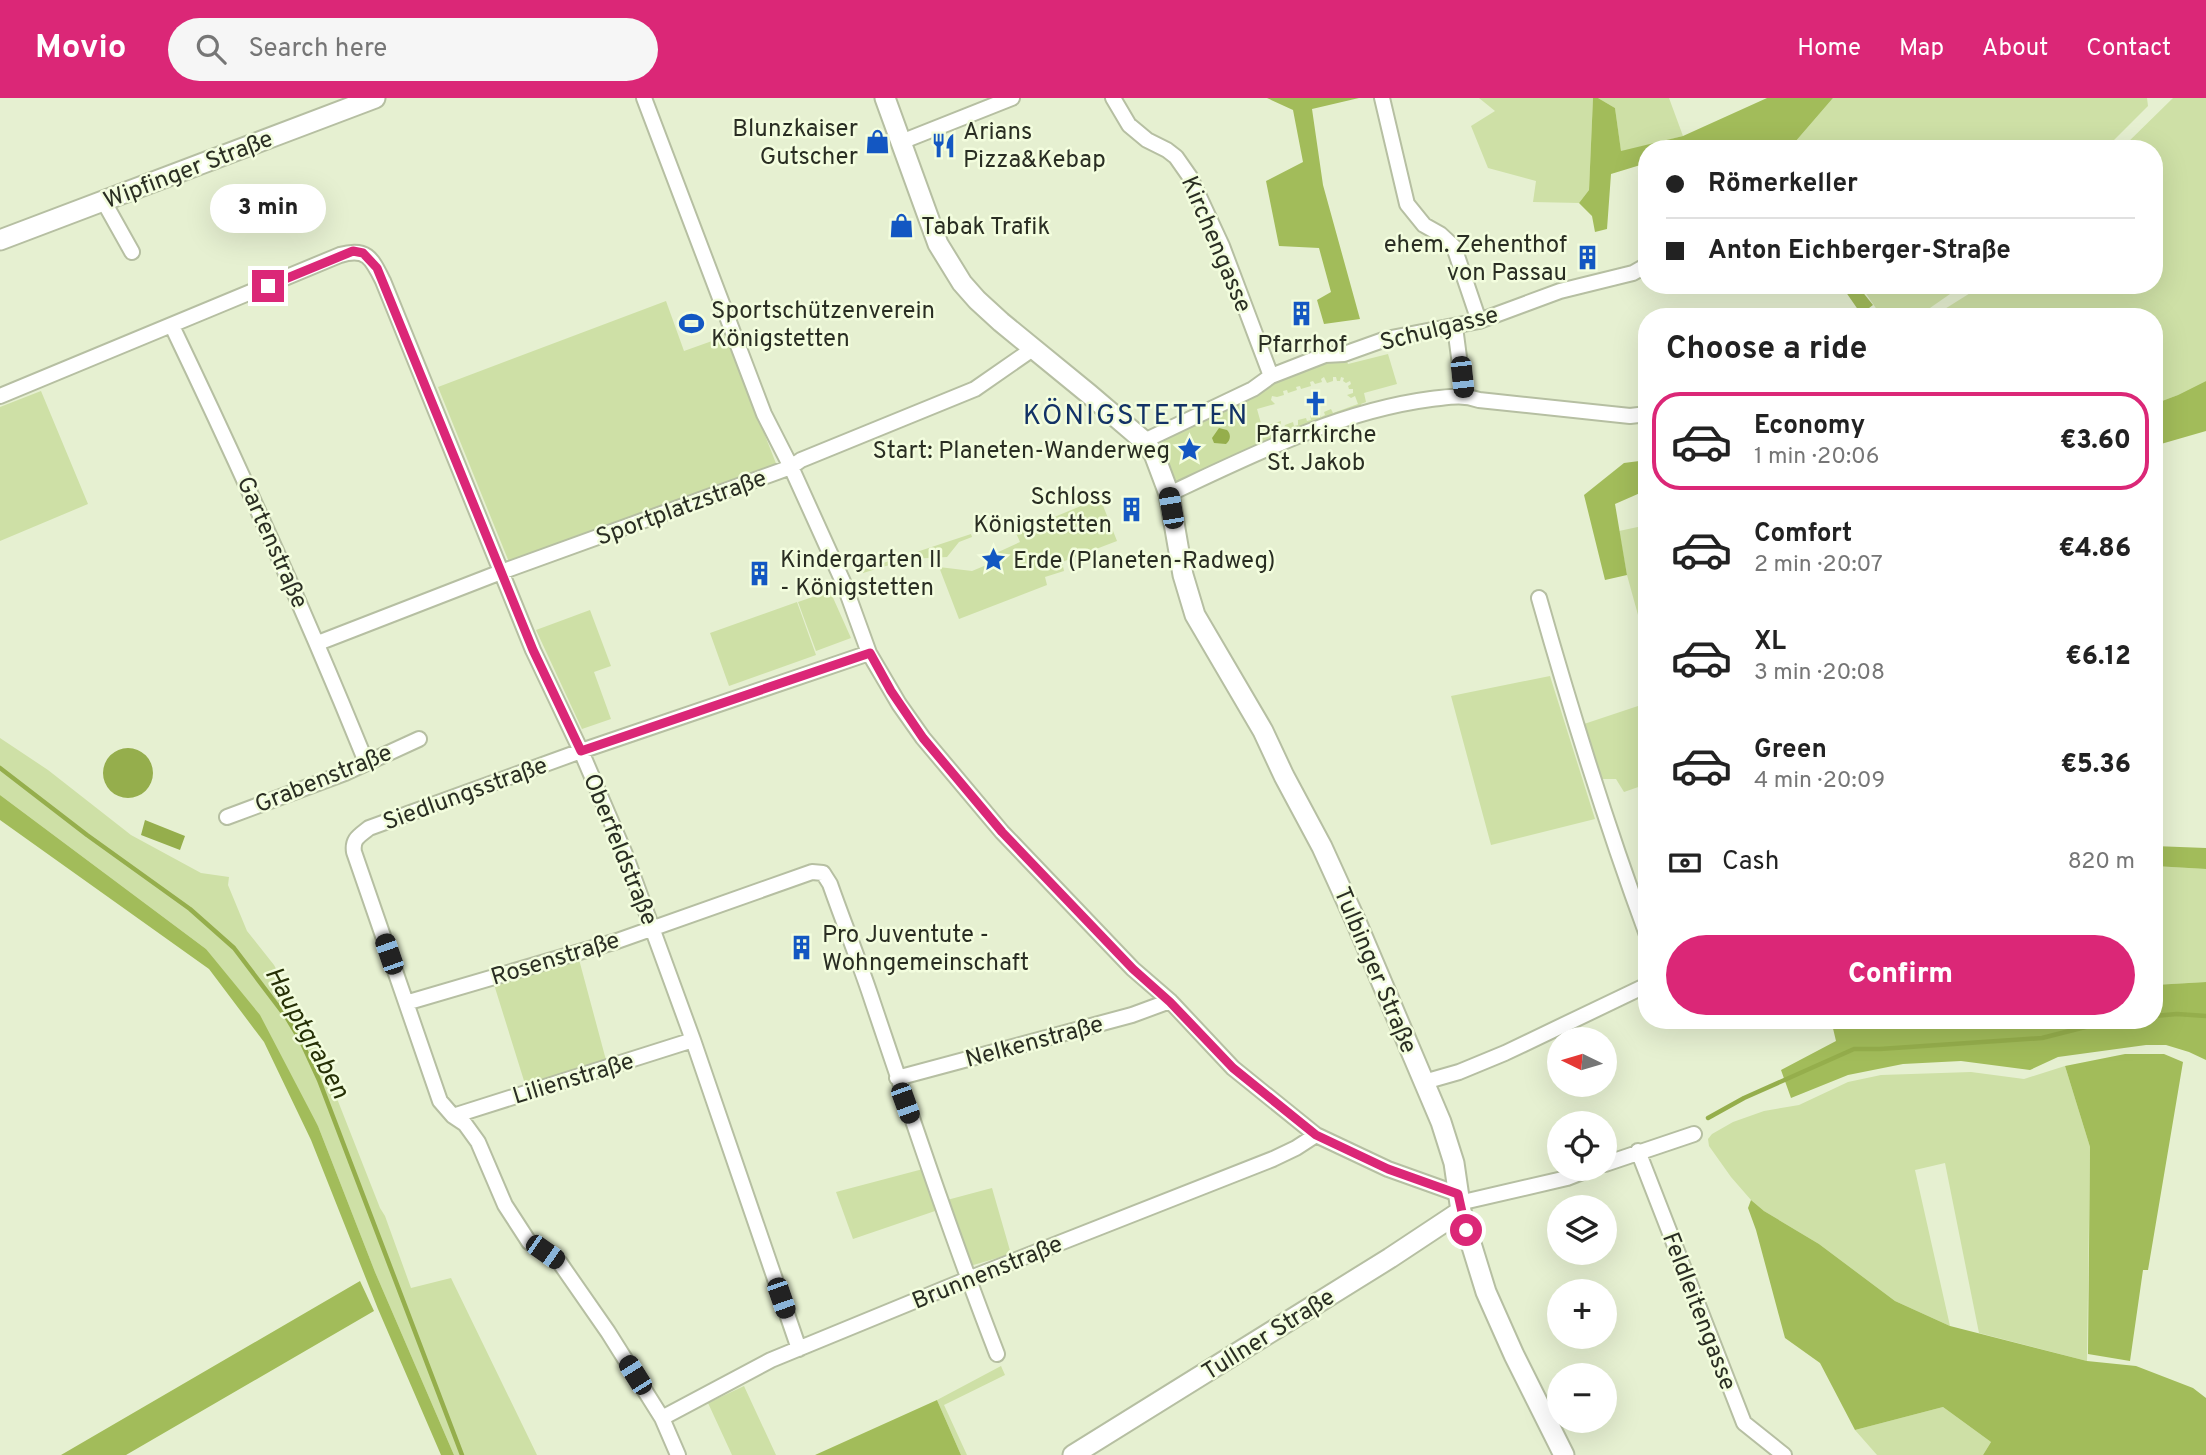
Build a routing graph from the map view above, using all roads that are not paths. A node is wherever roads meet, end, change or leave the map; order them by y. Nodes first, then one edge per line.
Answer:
1 (375, 98) edge
2 (644, 98) edge
3 (885, 98) edge
4 (1012, 98) edge
5 (1113, 98) edge
6 (1382, 98) edge
7 (334, 105) edge
8 (901, 142) junction
9 (104, 202) junction
10 (0, 240) edge
11 (132, 252) dead end
12 (1638, 271) edge
13 (1479, 321) junction
14 (172, 326) junction
15 (1455, 327) junction
16 (1034, 348) junction
17 (1271, 376) junction
18 (1464, 395) junction
19 (0, 396) edge
20 (1638, 415) edge
21 (1144, 441) junction
22 (791, 467) junction
23 (1169, 494) junction
24 (501, 572) junction
25 (1539, 597) dead end
26 (318, 643) junction
27 (870, 653) junction
28 (419, 739) dead end
29 (581, 751) junction
30 (366, 762) junction
31 (227, 817) dead end
32 (1638, 910) edge
33 (653, 927) junction
34 (1638, 989) edge
35 (1170, 1002) junction
36 (407, 1005) junction
37 (693, 1040) junction
38 (897, 1078) junction
39 (1424, 1082) junction
40 (453, 1116) junction
41 (1694, 1134) dead end
42 (1316, 1135) junction
43 (1638, 1151) junction
44 (1617, 1159) edge
45 (1554, 1181) edge
46 (1459, 1202) junction
47 (968, 1279) junction
48 (799, 1349) junction
49 (997, 1354) dead end
50 (662, 1418) junction
51 (678, 1455) edge
52 (1073, 1455) edge
53 (1564, 1455) edge
54 (1784, 1455) edge

1 - 7 main road, Wipfinger Straße
2 - 22 street
3 - 8 main road
4 - 8 street
5 - 17 street, Kirchengasse
6 - 13 street
7 - 9 main road, Wipfinger Straße
8 - 16 main road
9 - 10 main road, Wipfinger Straße
9 - 11 street
12 - 13 street, Schulgasse
13 - 15 street, Schulgasse
14 - 19 street
14 - 24 street, Oberfeldstraße
14 - 26 street, Gartenstraße
15 - 17 street, Schulgasse
15 - 18 street
16 - 21 main road
16 - 22 street, Sportplatzstraße
17 - 21 street, Schulgasse
18 - 20 street
18 - 23 street
21 - 23 main road, Tulbinger Straße
22 - 24 street, Sportplatzstraße
22 - 27 street
23 - 39 main road, Tulbinger Straße
24 - 26 street, Sportplatzstraße
24 - 29 street, Oberfeldstraße
25 - 32 street
26 - 30 street, Gartenstraße
27 - 29 street, Siedlungsstraße
27 - 35 street
28 - 30 street, Grabenstraße
29 - 33 street, Oberfeldstraße
29 - 36 street, Siedlungsstraße
30 - 31 street, Grabenstraße
33 - 36 street, Rosenstraße
33 - 37 street, Oberfeldstraße
33 - 38 street, Rosenstraße
34 - 39 street
35 - 38 street, Nelkenstraße
35 - 42 street
36 - 40 street
37 - 40 street, Lilienstraße
37 - 48 street, Oberfeldstraße
38 - 47 street
39 - 46 main road, Tulbinger Straße
40 - 50 street
41 - 43 street
42 - 46 street
42 - 47 street, Brunnenstraße
43 - 44 street
43 - 54 street, Feldleitengasse
45 - 46 street
46 - 52 main road, Tullner Straße
46 - 53 main road, Tulbinger Straße
47 - 48 street, Brunnenstraße
47 - 49 street
48 - 50 street, Brunnenstraße
50 - 51 street

